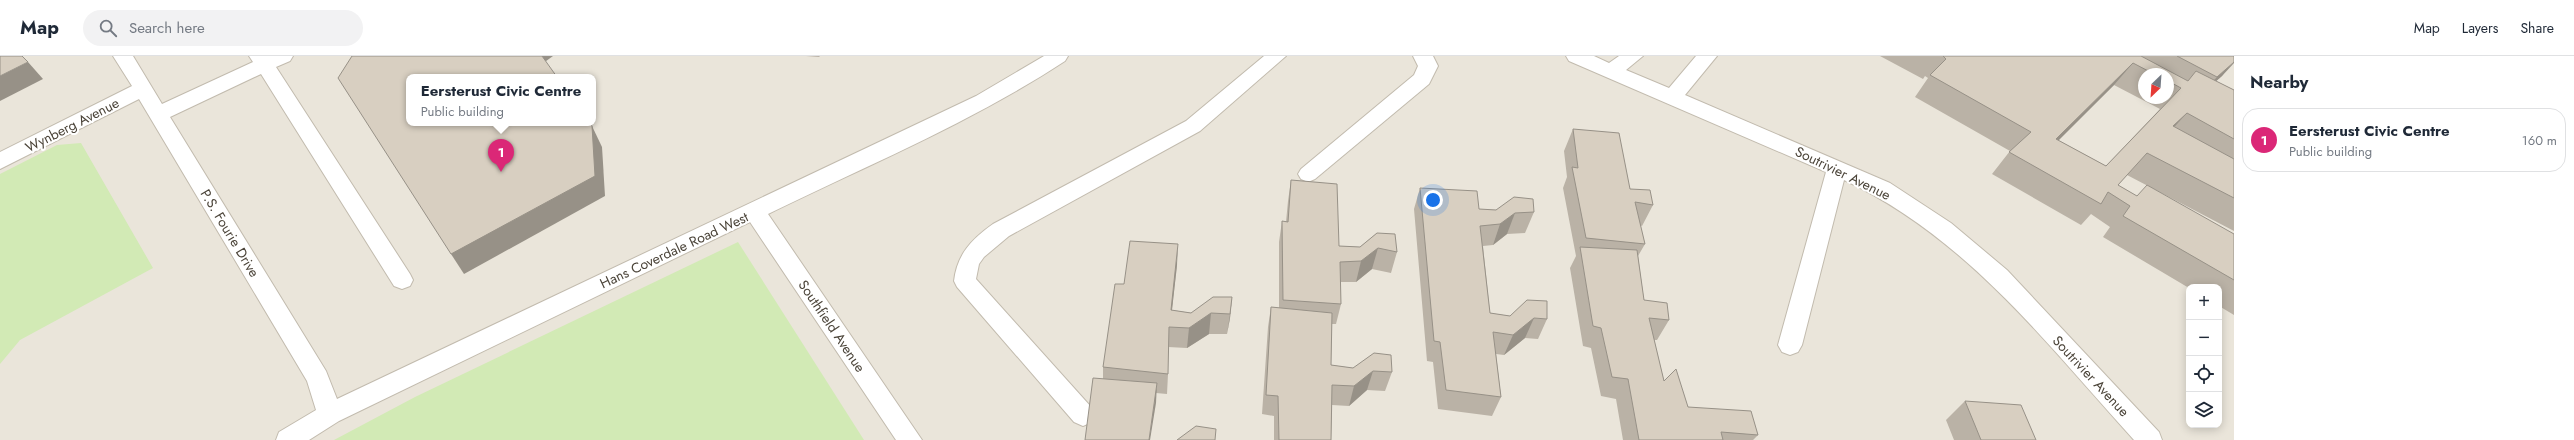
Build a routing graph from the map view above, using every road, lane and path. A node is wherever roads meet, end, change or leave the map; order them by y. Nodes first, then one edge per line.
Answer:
1 (123, 56) edge
2 (283, 56) edge
3 (1058, 56) edge
4 (1276, 56) edge
5 (1423, 56) edge
6 (1576, 56) edge
7 (1633, 56) edge
8 (1707, 56) edge
9 (262, 60) edge
10 (1610, 71) junction
11 (143, 89) junction
12 (1672, 97) junction
13 (158, 114) junction
14 (0, 161) edge
15 (1837, 168) junction
16 (1308, 174) dead end
17 (755, 212) junction
18 (402, 280) dead end
19 (1790, 345) dead end
20 (330, 414) junction
21 (1083, 415) dead end
22 (288, 440) edge
23 (910, 440) edge
24 (2150, 440) edge

1 - 11 street, P.S. Fourie Drive
2 - 9 street
3 - 17 street, Hans Coverdale Road West
4 - 21 street
5 - 16 street
6 - 10 street, Soutrivier Avenue
7 - 10 street
8 - 12 street
9 - 13 street
9 - 18 street
10 - 12 street, Soutrivier Avenue
11 - 13 street, P.S. Fourie Drive
11 - 14 street, Wynberg Avenue
12 - 15 street, Soutrivier Avenue
13 - 20 street, P.S. Fourie Drive
15 - 19 street
15 - 24 street, Soutrivier Avenue
17 - 20 street, Hans Coverdale Road West
17 - 23 street, Southfield Avenue
20 - 22 street, Hans Coverdale Road West

